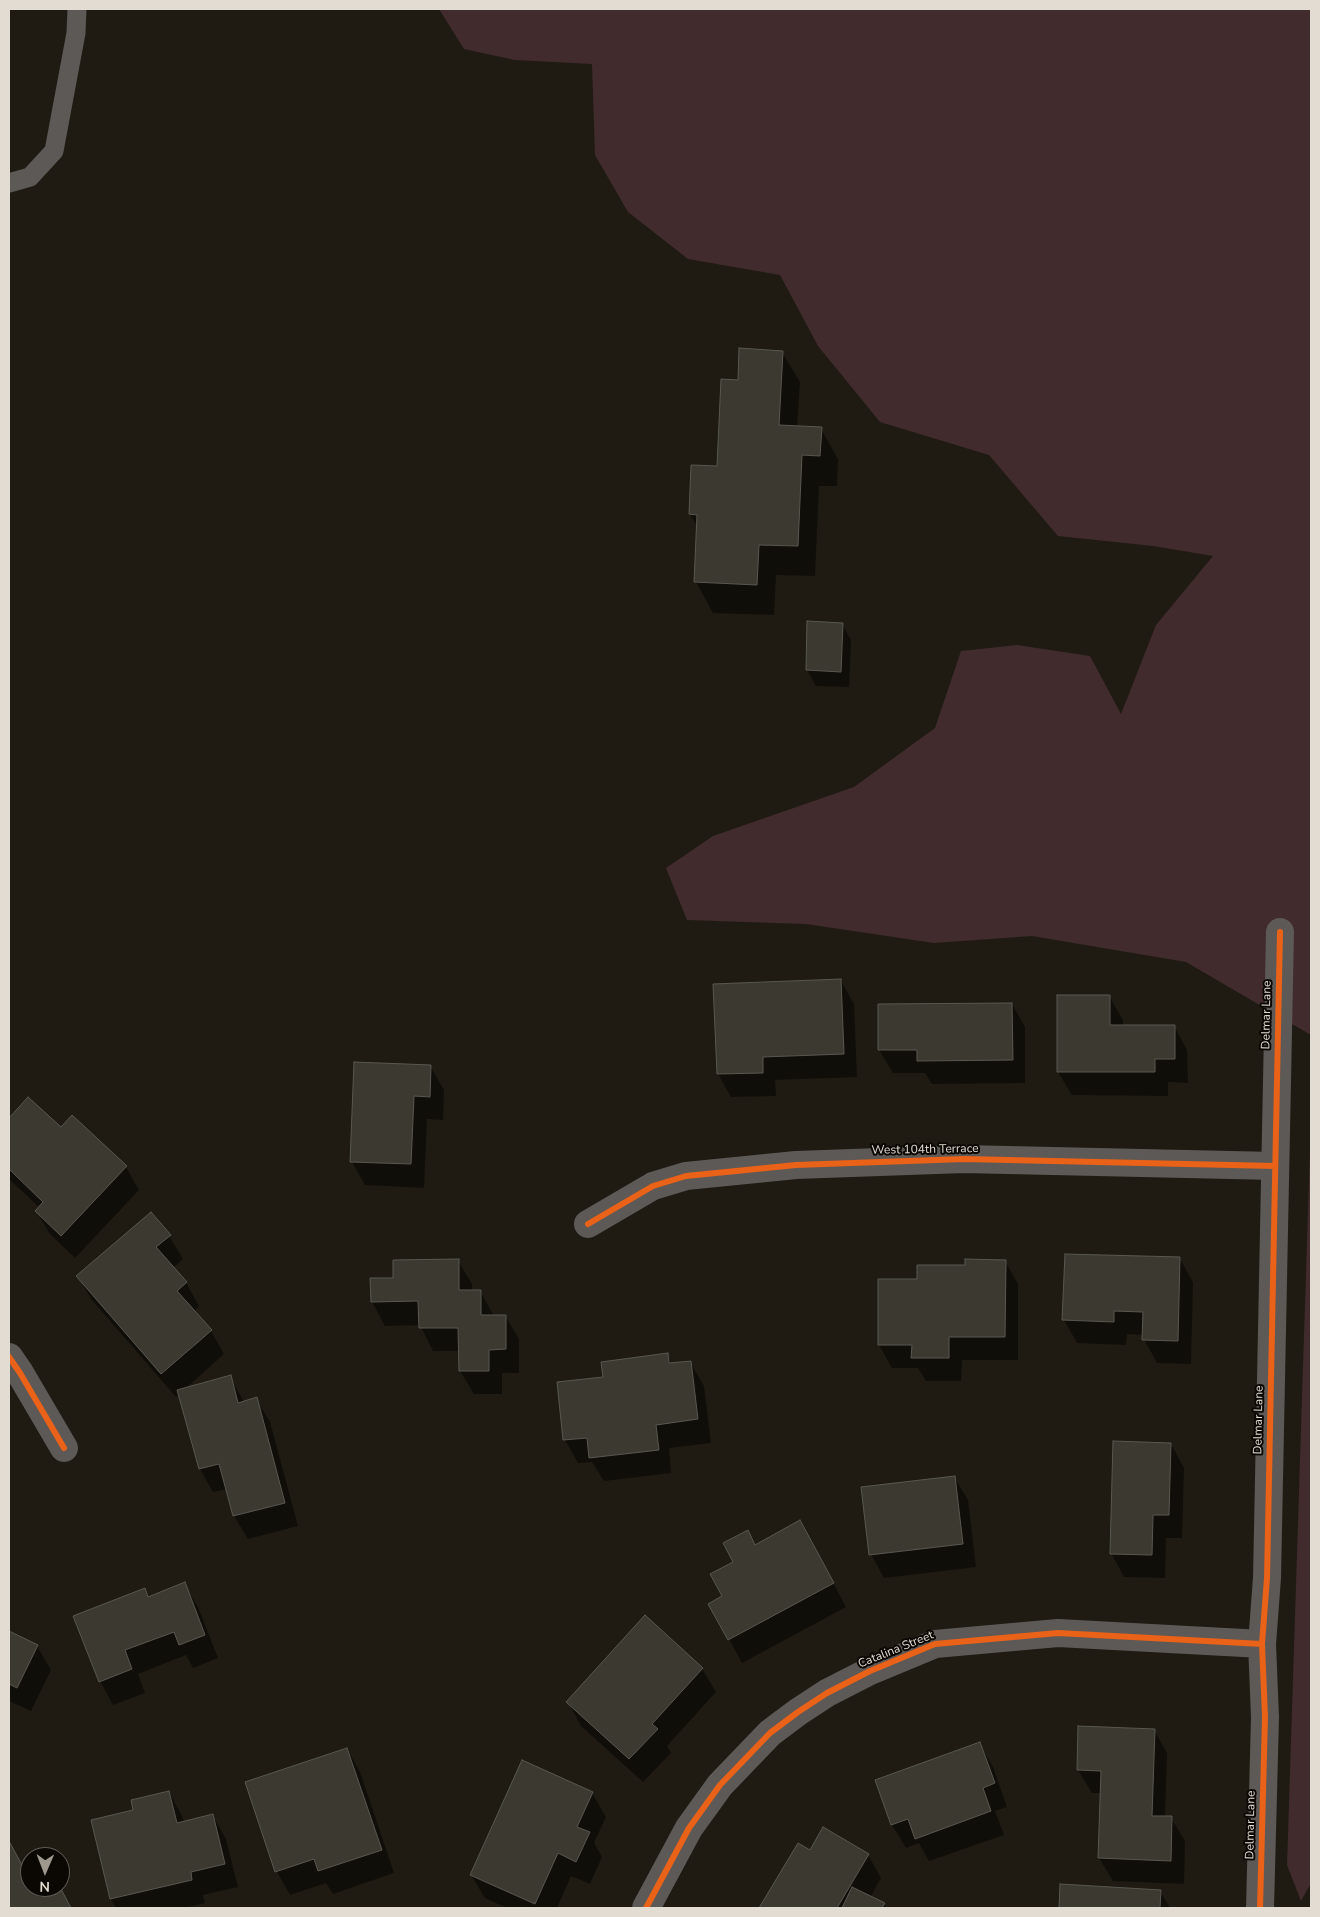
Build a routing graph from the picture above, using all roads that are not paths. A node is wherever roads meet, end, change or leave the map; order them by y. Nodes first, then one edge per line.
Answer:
1 (77, 9) edge
2 (9, 183) edge
3 (1280, 932) dead end
4 (1275, 1166) junction
5 (588, 1224) dead end
6 (9, 1356) edge
7 (64, 1448) dead end
8 (1262, 1644) junction
9 (646, 1908) edge
10 (1260, 1908) edge

1 - 2 lane
3 - 4 street, Delmar Lane
4 - 5 street, West 104th Terrace
4 - 8 street, Delmar Lane
6 - 7 street
8 - 9 street, Catalina Street
8 - 10 street, Delmar Lane

